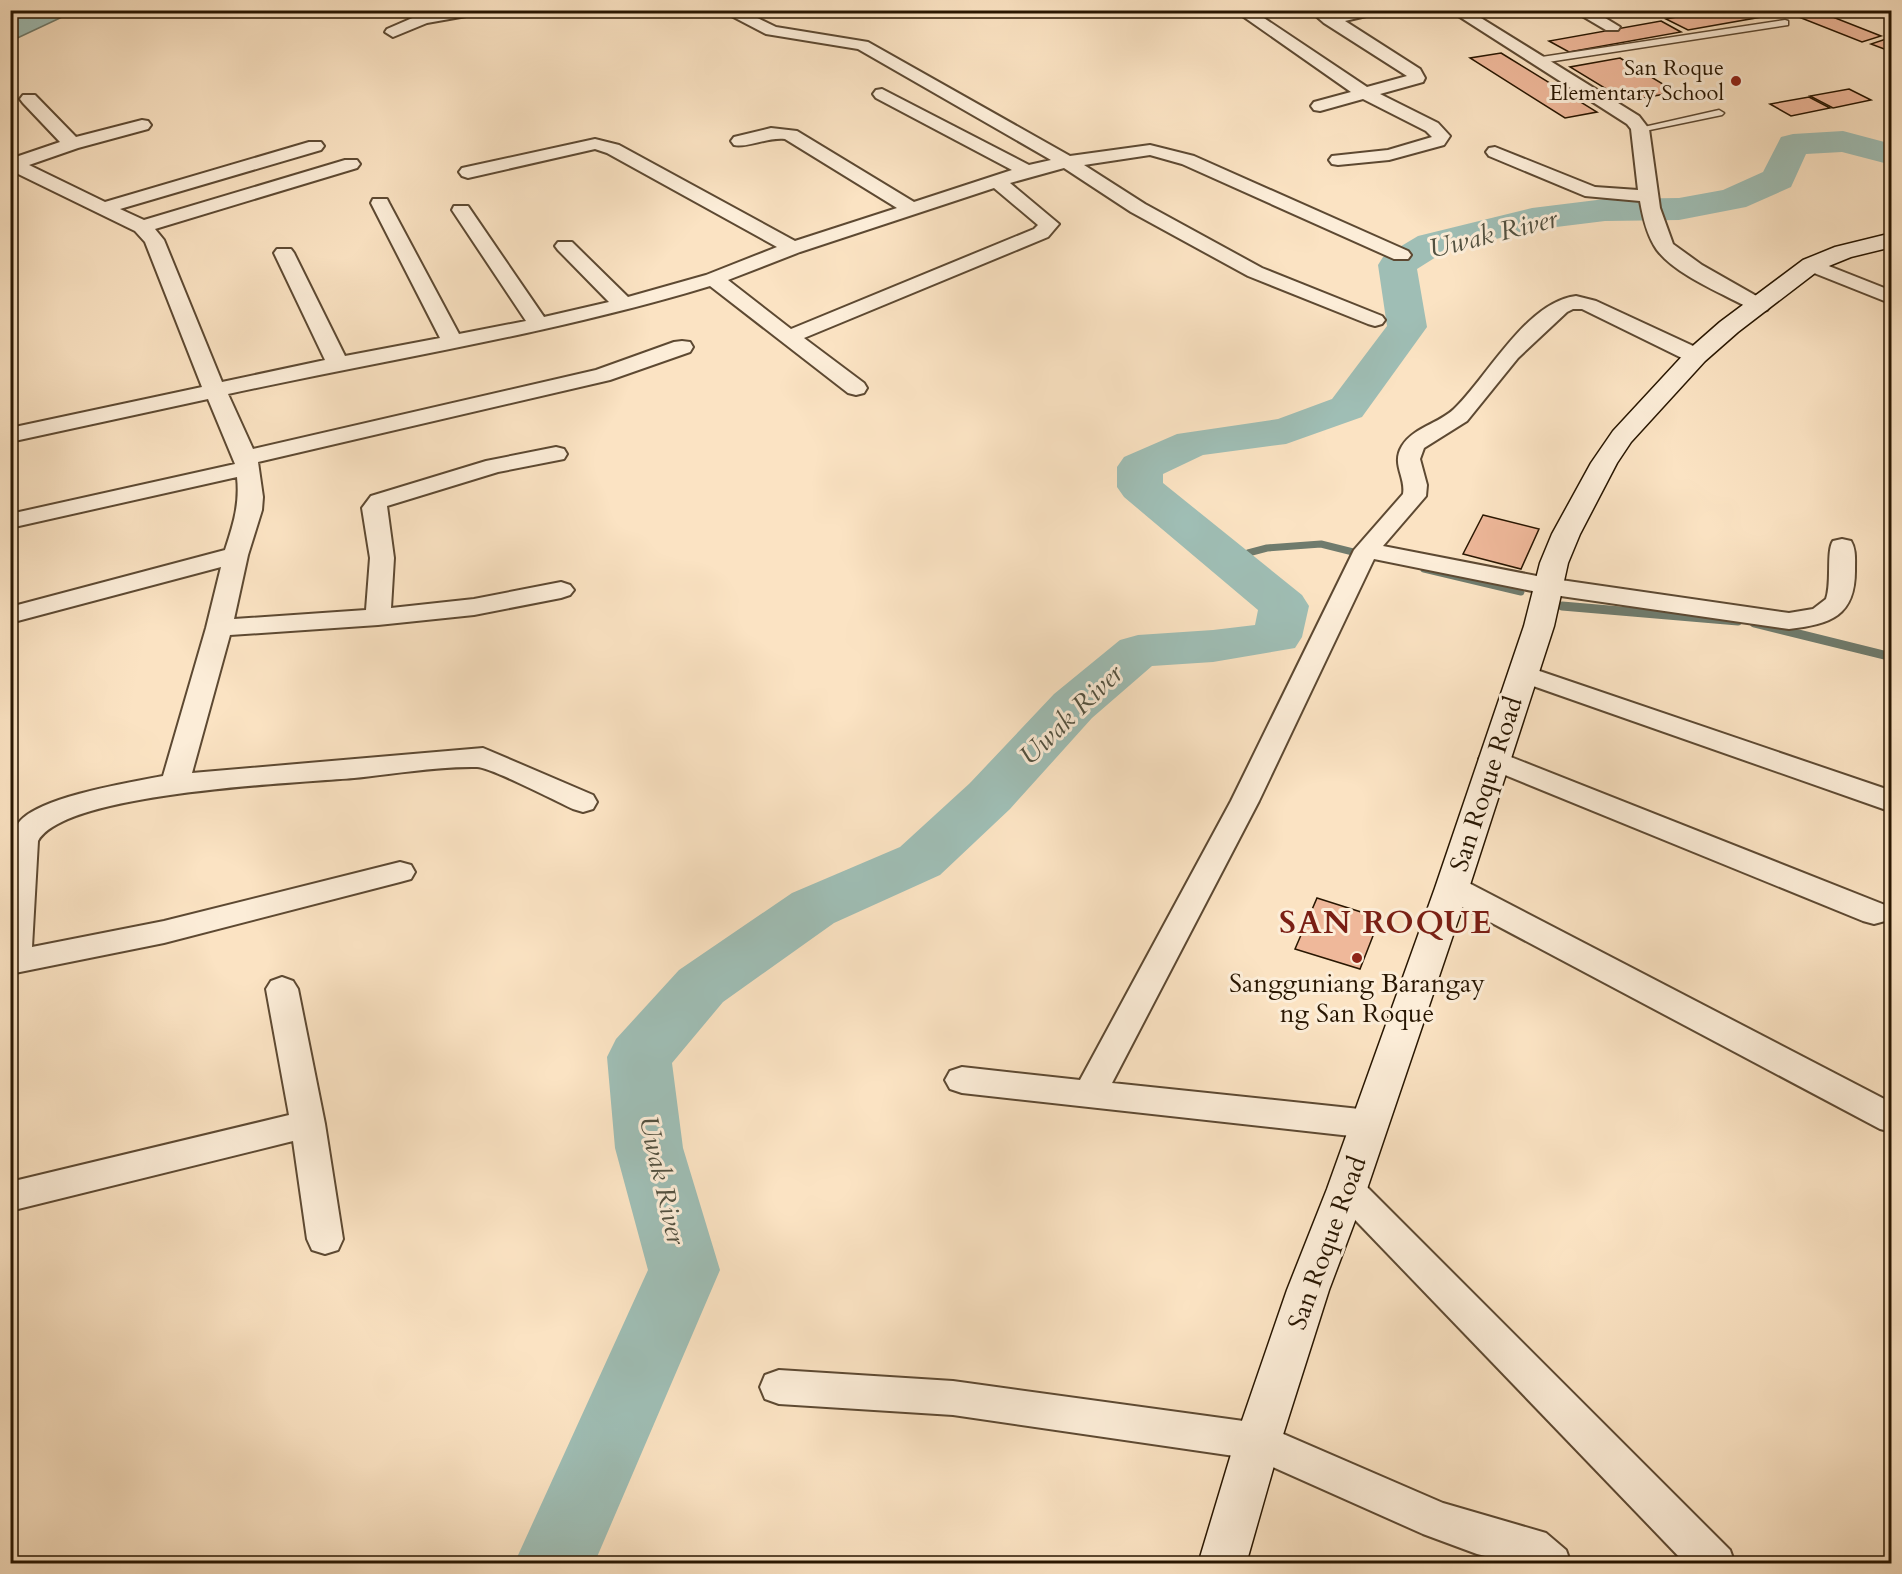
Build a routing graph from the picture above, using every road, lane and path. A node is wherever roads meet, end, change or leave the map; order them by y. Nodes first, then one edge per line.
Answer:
1 (472, 10) edge
2 (727, 10) edge
3 (1241, 10) edge
4 (1373, 10) edge
5 (1456, 10) edge
6 (1579, 10) edge
7 (1323, 15) edge
8 (1785, 22) dead end
9 (1612, 27) dead end
10 (393, 32) dead end
11 (1535, 61) junction
12 (1364, 93) junction
13 (882, 94) dead end
14 (29, 99) dead end
15 (1320, 106) dead end
16 (1719, 113) dead end
17 (142, 125) dead end
18 (1640, 129) junction
19 (740, 141) dead end
20 (72, 144) junction
21 (315, 146) dead end
22 (1495, 152) dead end
23 (1338, 160) dead end
24 (1067, 162) junction
25 (351, 164) dead end
26 (1027, 171) junction
27 (468, 172) dead end
28 (997, 181) junction
29 (1650, 199) junction
30 (380, 203) dead end
31 (104, 208) junction
32 (912, 209) junction
33 (461, 210) dead end
34 (142, 227) junction
35 (1892, 240) edge
36 (565, 246) dead end
37 (793, 248) junction
38 (284, 253) dead end
39 (1401, 255) dead end
40 (1811, 265) junction
41 (713, 279) junction
42 (1892, 298) edge
43 (624, 305) junction
44 (1760, 306) junction
45 (1376, 320) dead end
46 (539, 325) junction
47 (789, 338) junction
48 (452, 341) junction
49 (682, 347) dead end
50 (1696, 356) junction
51 (338, 364) junction
52 (856, 388) dead end
53 (215, 391) junction
54 (10, 435) edge
55 (556, 453) dead end
56 (247, 463) junction
57 (10, 521) edge
58 (1842, 546) dead end
59 (1366, 550) junction
60 (236, 555) junction
61 (1547, 586) junction
62 (561, 590) dead end
63 (10, 615) edge
64 (378, 617) junction
65 (219, 628) junction
66 (1522, 673) junction
67 (1493, 759) junction
68 (175, 784) junction
69 (583, 802) dead end
70 (1892, 802) edge
71 (400, 872) dead end
72 (1452, 888) junction
73 (1874, 913) dead end
74 (14, 962) edge
75 (282, 989) dead end
76 (962, 1080) dead end
77 (1089, 1094) junction
78 (1892, 1119) edge
79 (308, 1124) junction
80 (1369, 1124) junction
81 (1347, 1189) junction
82 (10, 1197) edge
83 (325, 1239) dead end
84 (779, 1387) dead end
85 (1258, 1441) junction
86 (1222, 1563) edge
87 (1551, 1563) edge
88 (1715, 1563) edge

1 - 10 street
2 - 24 street
3 - 12 street
4 - 7 street
5 - 11 street
6 - 9 street
7 - 12 street
8 - 11 lane
11 - 18 street
12 - 15 street
12 - 23 street
13 - 26 street
14 - 20 street
16 - 18 lane
17 - 20 street
18 - 29 street
19 - 32 street
20 - 31 street
21 - 31 street
22 - 29 street
24 - 26 street
24 - 39 street
24 - 45 street
25 - 34 street
26 - 28 street
27 - 37 street
28 - 32 street
28 - 47 street
29 - 44 street
30 - 48 street
31 - 34 street
32 - 37 street
33 - 46 street
34 - 53 street
35 - 40 street, San Roque Road
36 - 43 street
37 - 41 street
38 - 51 street
40 - 42 street
40 - 44 street, San Roque Road
41 - 43 street
41 - 47 street
43 - 46 street
44 - 50 street, San Roque Road
46 - 48 street
47 - 52 street
48 - 51 street
49 - 56 street
50 - 59 street
50 - 61 street, San Roque Road
51 - 53 street
53 - 54 street
53 - 56 street
55 - 64 street
56 - 57 street
56 - 60 street
58 - 61 street
59 - 61 street
59 - 77 street
60 - 63 street
60 - 65 street
61 - 66 street, San Roque Road
62 - 64 street
64 - 65 street
65 - 68 street
66 - 67 street, San Roque Road
66 - 70 street
67 - 72 street, San Roque Road
67 - 73 street
68 - 69 street
68 - 74 street
71 - 74 street
72 - 78 street
72 - 80 street, San Roque Road
75 - 79 street
76 - 77 street
77 - 80 street
79 - 82 street
79 - 83 street
80 - 81 street, San Roque Road
81 - 85 street, San Roque Road
81 - 88 street
84 - 85 street
85 - 86 street, San Roque Road
85 - 87 street

